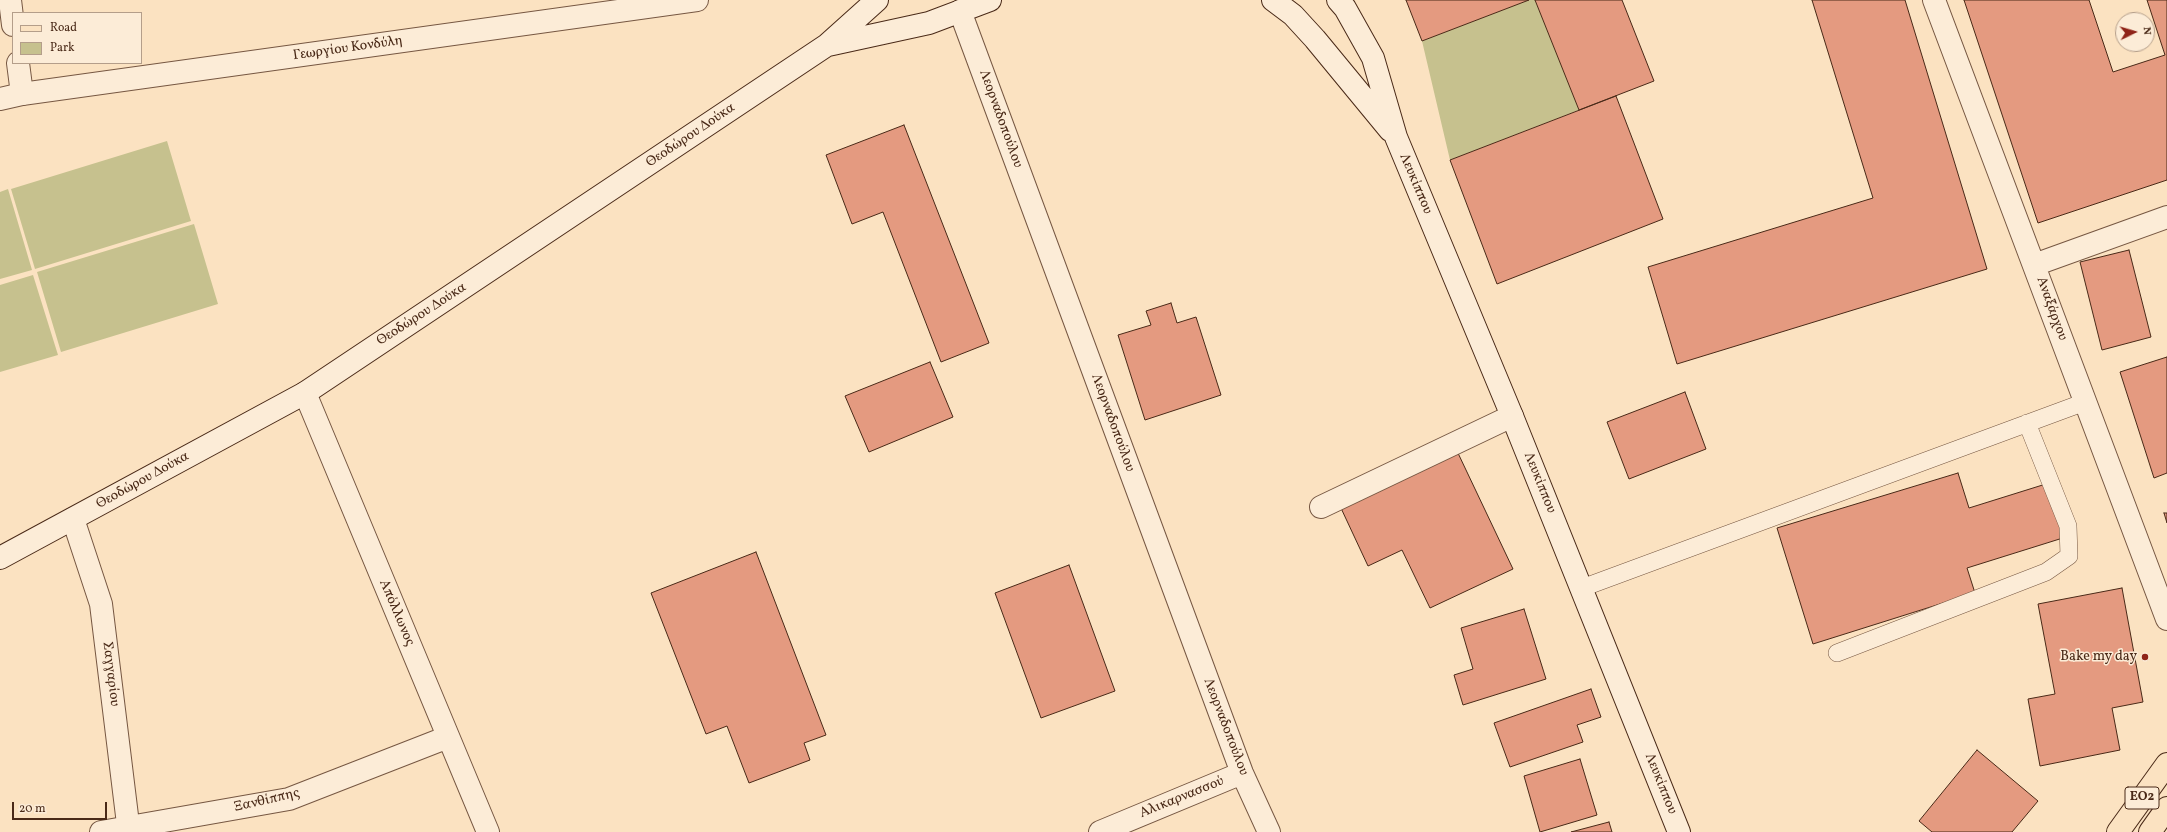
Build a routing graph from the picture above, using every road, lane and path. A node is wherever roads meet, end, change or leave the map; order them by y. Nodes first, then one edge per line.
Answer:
1 (10, 0) edge
2 (697, 0) edge
3 (877, 0) edge
4 (990, 0) edge
5 (1273, 0) edge
6 (1338, 0) edge
7 (1934, 0) edge
8 (960, 12) junction
9 (12, 17) edge
10 (827, 45) junction
11 (18, 64) edge
12 (22, 94) junction
13 (0, 99) edge
14 (1396, 137) junction
15 (2167, 217) edge
16 (2034, 264) junction
17 (305, 393) junction
18 (2085, 402) junction
19 (1512, 416) junction
20 (2027, 423) junction
21 (1321, 507) dead end
22 (73, 519) junction
23 (0, 558) edge
24 (1582, 588) junction
25 (2167, 619) edge
26 (1837, 653) dead end
27 (448, 737) junction
28 (2167, 764) edge
29 (1242, 774) junction
30 (2167, 808) edge
31 (129, 830) edge
32 (101, 832) edge
33 (488, 832) edge
34 (1100, 832) edge
35 (1269, 832) edge
36 (1679, 832) edge
37 (2118, 832) edge
38 (2150, 832) edge

1 - 9 street
2 - 12 street, Γεωργίου Κονδύλη
3 - 10 street, Θεοδώρου Δούκα
4 - 8 street, Θεοδώρου Δούκα
5 - 14 street, Λευκίππου
6 - 14 street, Λευκίππου
7 - 16 street, Αναξάρχου
8 - 10 street, Θεοδώρου Δούκα
8 - 29 street, Λεορναδοπούλου
10 - 17 street, Θεοδώρου Δούκα
11 - 12 street
12 - 13 street, Γεωργίου Κονδύλη
14 - 19 street, Λευκίππου
15 - 16 street
16 - 18 street, Αναξάρχου
17 - 22 street, Θεοδώρου Δούκα
17 - 27 street, Απόλλωνος
18 - 20 lane
18 - 25 street, Αναξάρχου
19 - 21 street
19 - 24 street, Λευκίππου
20 - 24 lane
20 - 26 lane
22 - 23 street, Θεοδώρου Δούκα
22 - 31 street, Σαγγαρίου
24 - 36 street, Λευκίππου
27 - 31 street, Ξανθίππης
27 - 33 street, Απόλλωνος
28 - 37 main road, ΕΟ2
29 - 34 street, Αλικαρνασσού
29 - 35 street, Λεορναδοπούλου
30 - 38 main road, ΕΟ2
31 - 32 street, Ξανθίππης

